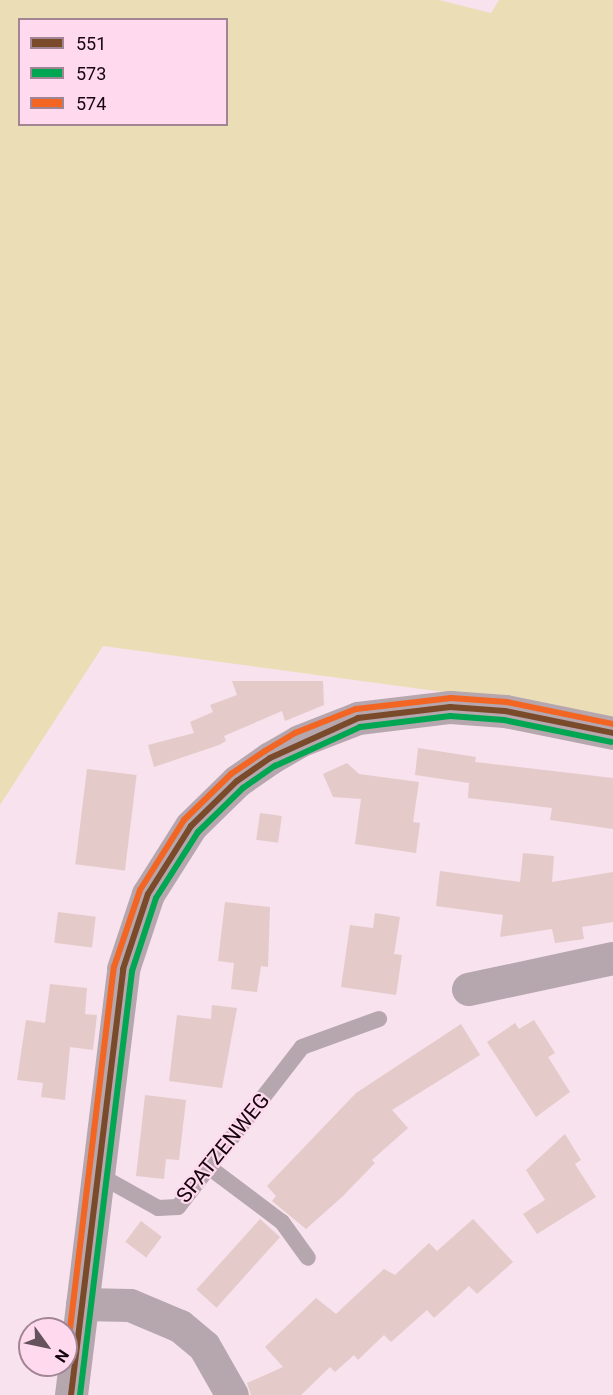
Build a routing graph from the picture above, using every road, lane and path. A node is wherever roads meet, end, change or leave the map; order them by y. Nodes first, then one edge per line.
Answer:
1 (613, 733) edge
2 (613, 958) edge
3 (468, 989) dead end
4 (380, 1019) dead end
5 (210, 1168) junction
6 (97, 1174) junction
7 (308, 1258) dead end
8 (82, 1304) junction
9 (71, 1395) edge
10 (232, 1395) edge

1 - 6 street
2 - 3 street
4 - 5 lane, SPATZENWEG
5 - 6 lane, SPATZENWEG
5 - 7 lane
6 - 8 street
8 - 9 street
8 - 10 street

